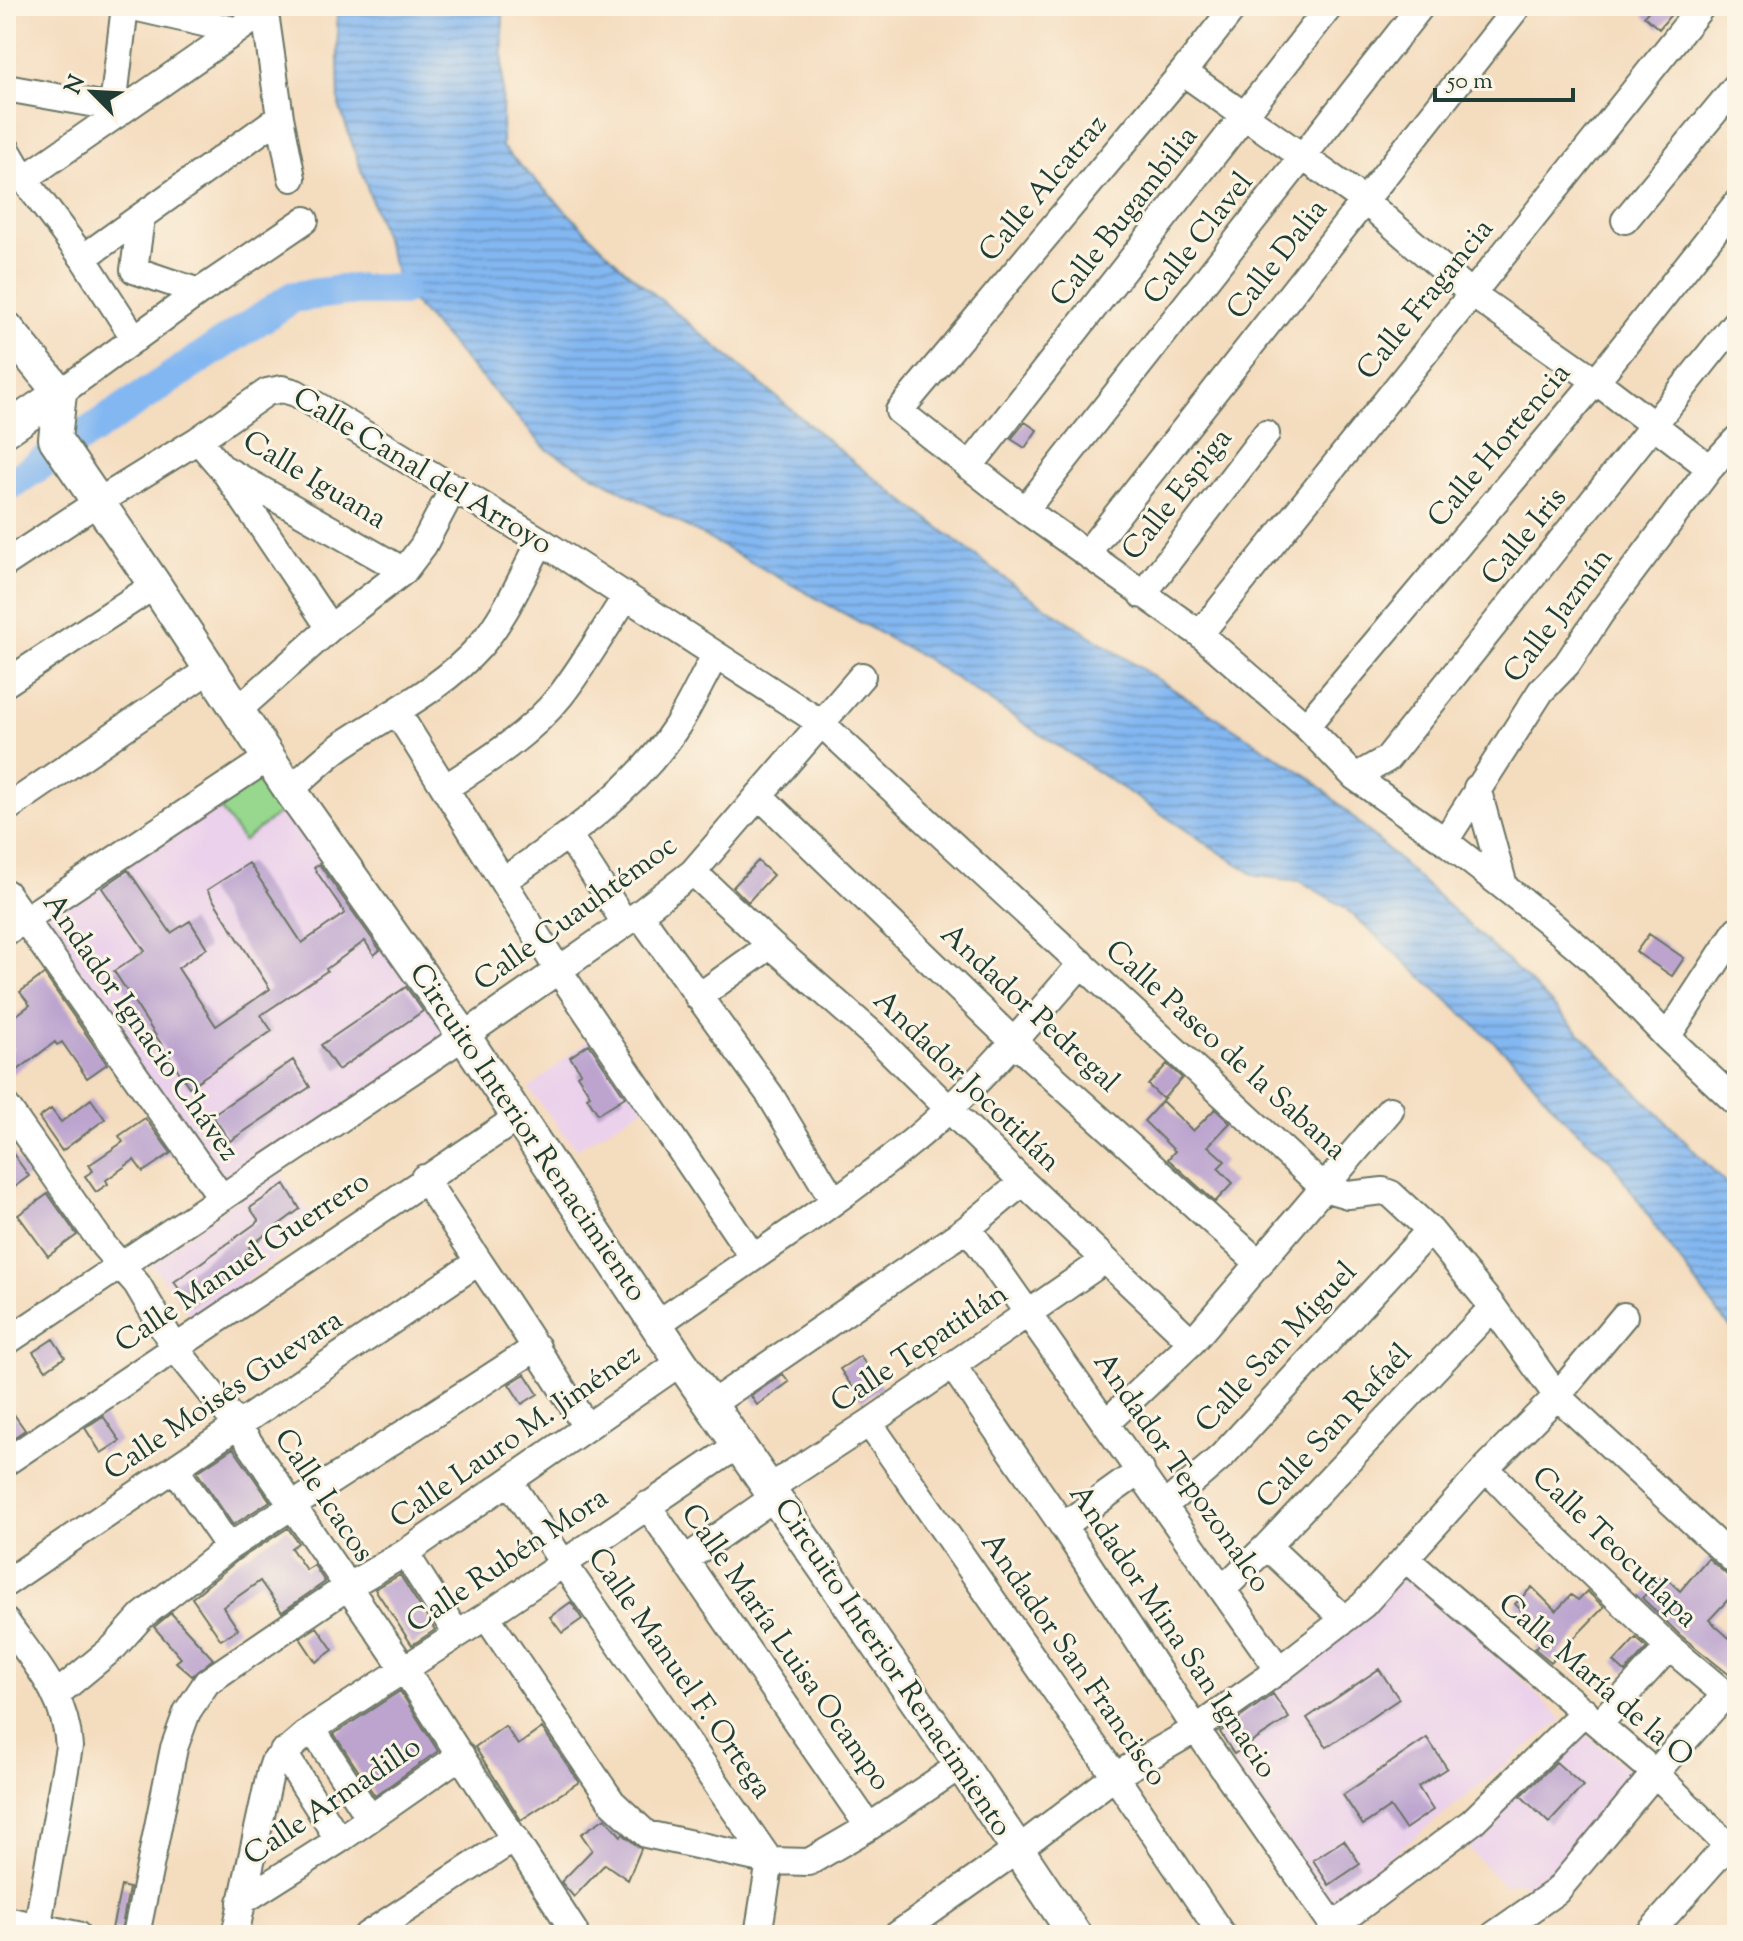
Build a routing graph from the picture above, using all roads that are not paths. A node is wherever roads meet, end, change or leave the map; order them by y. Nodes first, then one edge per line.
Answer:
1 (127, 6) edge
2 (1235, 6) edge
3 (1330, 6) edge
4 (1421, 6) edge
5 (1518, 6) edge
6 (1702, 6) edge
7 (265, 9) edge
8 (234, 30) junction
9 (1183, 72) junction
10 (1737, 85) edge
11 (6, 88) edge
12 (114, 111) junction
13 (1244, 116) junction
14 (280, 117) junction
15 (6, 148) edge
16 (1304, 158) junction
17 (292, 178) dead end
18 (24, 179) junction
19 (1365, 201) junction
20 (1737, 203) edge
21 (141, 218) junction
22 (305, 220) dead end
23 (1625, 220) dead end
24 (83, 258) junction
25 (134, 270) junction
26 (199, 292) junction
27 (1472, 294) junction
28 (120, 317) junction
29 (1734, 324) dead end
30 (6, 327) edge
31 (135, 339) junction
32 (1596, 381) junction
33 (60, 393) junction
34 (1655, 426) junction
35 (6, 430) edge
36 (1266, 434) dead end
37 (1737, 439) edge
38 (198, 440) junction
39 (221, 467) junction
40 (969, 467) junction
41 (1710, 468) junction
42 (454, 487) junction
43 (98, 502) junction
44 (1025, 510) junction
45 (541, 541) junction
46 (1087, 553) junction
47 (6, 563) edge
48 (404, 571) junction
49 (155, 585) junction
50 (1142, 595) junction
51 (625, 598) junction
52 (330, 628) junction
53 (1200, 634) junction
54 (715, 656) junction
55 (210, 669) junction
56 (862, 676) dead end
57 (6, 683) edge
58 (237, 711) junction
59 (397, 712) junction
60 (821, 723) junction
61 (1306, 726) junction
62 (268, 758) junction
63 (1387, 759) junction
64 (1355, 777) junction
65 (446, 787) junction
66 (1477, 788) junction
67 (290, 790) junction
68 (759, 795) junction
69 (1392, 805) junction
70 (6, 809) edge
71 (569, 836) junction
72 (1445, 841) junction
73 (693, 872) junction
74 (504, 880) junction
75 (1504, 886) junction
76 (6, 893) edge
77 (632, 918) junction
78 (15, 927) edge
79 (1737, 930) edge
80 (771, 945) junction
81 (1082, 963) junction
82 (557, 968) junction
83 (698, 997) junction
84 (464, 1036) junction
85 (1667, 1037) junction
86 (1014, 1042) junction
87 (1733, 1094) edge
88 (6, 1106) edge
89 (948, 1108) junction
90 (1390, 1110) dead end
91 (517, 1118) junction
92 (424, 1178) junction
93 (1023, 1182) junction
94 (1324, 1188) junction
95 (222, 1198) junction
96 (834, 1201) junction
97 (968, 1228) junction
98 (1430, 1230) junction
99 (753, 1257) junction
100 (1105, 1260) junction
101 (478, 1262) junction
102 (1260, 1264) junction
103 (121, 1265) junction
104 (1493, 1307) junction
105 (1029, 1313) junction
106 (1624, 1316) dead end
107 (656, 1325) junction
108 (6, 1342) edge
109 (1192, 1342) junction
110 (537, 1347) junction
111 (175, 1348) junction
112 (681, 1362) junction
113 (952, 1365) junction
114 (1557, 1396) junction
115 (710, 1405) junction
116 (1107, 1422) junction
117 (869, 1423) junction
118 (237, 1425) junction
119 (586, 1427) junction
120 (738, 1445) junction
121 (6, 1462) edge
122 (1486, 1468) junction
123 (176, 1470) junction
124 (1141, 1470) junction
125 (510, 1482) junction
126 (772, 1492) junction
127 (291, 1505) junction
128 (647, 1505) junction
129 (1165, 1505) junction
130 (1063, 1526) junction
131 (1267, 1546) junction
132 (229, 1547) junction
133 (405, 1553) junction
134 (686, 1559) junction
135 (1406, 1559) junction
136 (563, 1563) junction
137 (1737, 1563) edge
138 (6, 1583) edge
139 (347, 1587) junction
140 (1223, 1589) junction
141 (486, 1616) junction
142 (1343, 1618) junction
143 (6, 1622) edge
144 (457, 1634) junction
145 (1669, 1647) junction
146 (405, 1670) junction
147 (1279, 1670) junction
148 (57, 1694) junction
149 (1732, 1698) edge
150 (1592, 1718) junction
151 (312, 1729) junction
152 (1196, 1729) junction
153 (283, 1752) junction
154 (461, 1755) junction
155 (961, 1765) junction
156 (1655, 1773) junction
157 (1115, 1776) junction
158 (370, 1818) junction
159 (869, 1827) junction
160 (515, 1838) junction
161 (339, 1840) junction
162 (1017, 1850) junction
163 (1732, 1851) edge
164 (770, 1861) junction
165 (241, 1902) junction
166 (6, 1920) edge
167 (37, 1931) edge
168 (1337, 1931) edge
169 (578, 1934) edge
170 (77, 1935) edge
171 (136, 1935) edge
172 (235, 1935) edge
173 (367, 1935) edge
174 (758, 1935) edge
175 (897, 1935) edge
176 (1075, 1935) edge
177 (1222, 1935) edge
178 (1494, 1935) edge
179 (1648, 1935) edge

1 - 8 street
1 - 12 street
2 - 9 street, Calle Alcatraz
3 - 13 street, Calle Bugambilia
4 - 16 street, Calle Clavel
5 - 19 street, Calle Dalia
6 - 27 street, Calle Fragancia
7 - 8 street
7 - 14 street
8 - 12 street
9 - 13 street
9 - 40 street, Calle Alcatraz
10 - 23 street
11 - 12 street
12 - 18 street
13 - 16 street
13 - 40 street, Calle Bugambilia
14 - 17 street
14 - 21 street
15 - 18 street
16 - 19 street
16 - 44 street, Calle Clavel
18 - 24 street
19 - 27 street
19 - 46 street, Calle Dalia
20 - 32 street, Calle Hortencia
21 - 24 street
21 - 25 street
22 - 26 street
24 - 28 street
25 - 26 street
25 - 28 street
26 - 31 street
27 - 32 street
27 - 53 street, Calle Fragancia
28 - 31 street
29 - 34 street, Calle Iris
30 - 33 main road
31 - 33 street
32 - 34 street
32 - 61 street, Calle Hortencia
33 - 35 main road
33 - 43 main road, Circuito Interior Renacimiento
34 - 41 street
34 - 63 street, Calle Iris
36 - 50 street, Calle Espiga
37 - 41 street, Calle Jazmín
38 - 39 street, Calle Iguana
38 - 42 street, Calle Canal del Arroyo
38 - 43 street, Calle Canal del Arroyo
39 - 48 street, Calle Iguana
39 - 52 street
40 - 44 street
41 - 66 street, Calle Jazmín
42 - 45 street, Calle Canal del Arroyo
42 - 48 street
43 - 47 street, Calle Canal del Arroyo
43 - 49 main road, Circuito Interior Renacimiento
44 - 46 street
45 - 51 street, Calle Canal del Arroyo
45 - 59 street
46 - 50 street
48 - 52 street
49 - 55 main road, Circuito Interior Renacimiento
49 - 57 street
50 - 53 street
51 - 54 street, Calle Canal del Arroyo
51 - 65 street
52 - 58 street
53 - 61 street
54 - 60 street, Calle Paseo de la Sabana
54 - 71 street
55 - 58 main road, Circuito Interior Renacimiento
55 - 70 street
56 - 60 street, Calle Cuauhtémoc
58 - 62 main road, Circuito Interior Renacimiento
59 - 65 street
59 - 67 street
60 - 68 street, Calle Cuauhtémoc
60 - 81 street, Calle Paseo de la Sabana
61 - 64 street
62 - 67 main road, Circuito Interior Renacimiento
62 - 78 street
63 - 64 street, Calle Iris
63 - 69 street
64 - 69 street
65 - 74 street
66 - 72 street, Calle Jazmín
66 - 75 street
67 - 84 main road, Circuito Interior Renacimiento
68 - 73 street, Calle Cuauhtémoc
68 - 86 street, Andador Pedregal
69 - 72 street
71 - 74 street
71 - 77 street
72 - 75 street
73 - 77 street, Calle Cuauhtémoc
73 - 80 street, Andador Jocotitlán
74 - 82 street
75 - 85 street
76 - 78 street, Andador Ignacio Chávez
77 - 82 street, Calle Cuauhtémoc
77 - 83 street
78 - 95 street, Andador Ignacio Chávez
79 - 85 street
80 - 83 street
80 - 89 street, Andador Jocotitlán
81 - 86 street
81 - 94 street, Calle Paseo de la Sabana
82 - 84 street, Calle Cuauhtémoc
82 - 99 street
83 - 96 street
84 - 91 main road, Circuito Interior Renacimiento
84 - 95 street, Calle Cuauhtémoc
85 - 87 street
86 - 89 street
86 - 102 street, Andador Pedregal
88 - 103 street, Calle Icacos
89 - 93 street, Andador Jocotitlán
89 - 96 street
90 - 94 street
91 - 92 street, Calle Manuel Guerrero
91 - 107 main road, Circuito Interior Renacimiento
92 - 101 street
92 - 111 street, Calle Manuel Guerrero
93 - 97 street
93 - 100 street, Andador Jocotitlán
94 - 98 street, Calle Paseo de la Sabana
94 - 102 street
95 - 103 street, Calle Cuauhtémoc
96 - 99 street
97 - 105 street, Andador Tepozonalco
97 - 115 street
98 - 104 street, Calle Paseo de la Sabana
98 - 129 street, Calle San Miguel
99 - 107 street
100 - 105 street, Calle Tepatitlán
100 - 109 street, Andador Jocotitlán
101 - 110 street
101 - 118 street, Calle Moisés Guevara
102 - 109 street
103 - 108 street, Calle Cuauhtémoc
103 - 111 street, Calle Icacos
104 - 114 street, Calle Paseo de la Sabana
104 - 131 street, Calle San Rafaél
105 - 113 street, Calle Tepatitlán
105 - 116 street, Andador Tepozonalco
106 - 114 street
107 - 112 main road, Circuito Interior Renacimiento
109 - 116 street
110 - 119 street
110 - 127 street
111 - 118 street, Calle Icacos
111 - 121 street, Calle Manuel Guerrero
112 - 115 main road, Circuito Interior Renacimiento
112 - 119 street, Calle Lauro M. Jiménez
113 - 117 street, Calle Tepatitlán
113 - 130 street, Andador Mina San Ignacio
114 - 122 street
114 - 137 street, Calle Paseo de la Sabana
115 - 120 main road, Circuito Interior Renacimiento
116 - 124 street, Andador Tepozonalco
117 - 126 street, Calle Tepatitlán
117 - 157 street, Andador San Francisco
118 - 123 street, Calle Moisés Guevara
118 - 127 street, Calle Icacos
119 - 125 street, Calle Lauro M. Jiménez
120 - 126 main road, Circuito Interior Renacimiento
120 - 128 street, Calle Rubén Mora
122 - 135 street
122 - 145 street, Calle Teocutlapa
123 - 132 street
123 - 138 street, Calle Moisés Guevara
124 - 129 street, Andador Tepozonalco
124 - 130 street
125 - 133 street, Calle Lauro M. Jiménez
125 - 136 street, Calle Manuel F. Ortega
126 - 134 street, Calle Tepatitlán
126 - 155 main road, Circuito Interior Renacimiento
127 - 132 street
127 - 139 street, Calle Icacos
128 - 134 street, Calle María Luisa Ocampo
128 - 136 street, Calle Rubén Mora
129 - 140 street, Andador Tepozonalco
130 - 152 street, Andador Mina San Ignacio
131 - 140 street, Calle San Rafaél
131 - 142 street
132 - 148 street
133 - 139 street, Calle Lauro M. Jiménez
133 - 144 street
134 - 159 street, Calle María Luisa Ocampo
135 - 142 street
135 - 150 street, Calle María de la O
136 - 141 street, Calle Rubén Mora
136 - 164 street, Calle Manuel F. Ortega
139 - 146 street, Calle Icacos
139 - 171 street, Calle Lauro M. Jiménez
140 - 147 street, Andador Tepozonalco
141 - 144 street, Calle Rubén Mora
141 - 164 street
142 - 147 street
143 - 148 street
144 - 146 street, Calle Rubén Mora
145 - 149 street, Calle Teocutlapa
145 - 150 street
146 - 151 street, Calle Rubén Mora
146 - 154 street, Calle Icacos
147 - 152 street
148 - 167 street
149 - 156 street
150 - 156 street, Calle María de la O
150 - 168 street
151 - 153 street, Calle Rubén Mora
151 - 158 street
152 - 157 street
152 - 168 street, Andador Mina San Ignacio
153 - 161 street
153 - 165 street, Calle Rubén Mora
154 - 158 street, Calle Armadillo
154 - 160 street, Calle Icacos
155 - 159 street
155 - 162 main road, Circuito Interior Renacimiento
156 - 163 street, Calle María de la O
156 - 178 street
157 - 162 street
157 - 177 street, Andador San Francisco
158 - 161 street, Calle Armadillo
159 - 164 street
160 - 169 street, Calle Icacos
160 - 173 street
161 - 165 street, Calle Armadillo
162 - 175 street
162 - 176 main road, Circuito Interior Renacimiento
163 - 179 street
164 - 174 street
165 - 172 street, Calle Rubén Mora
166 - 167 street
167 - 170 street

